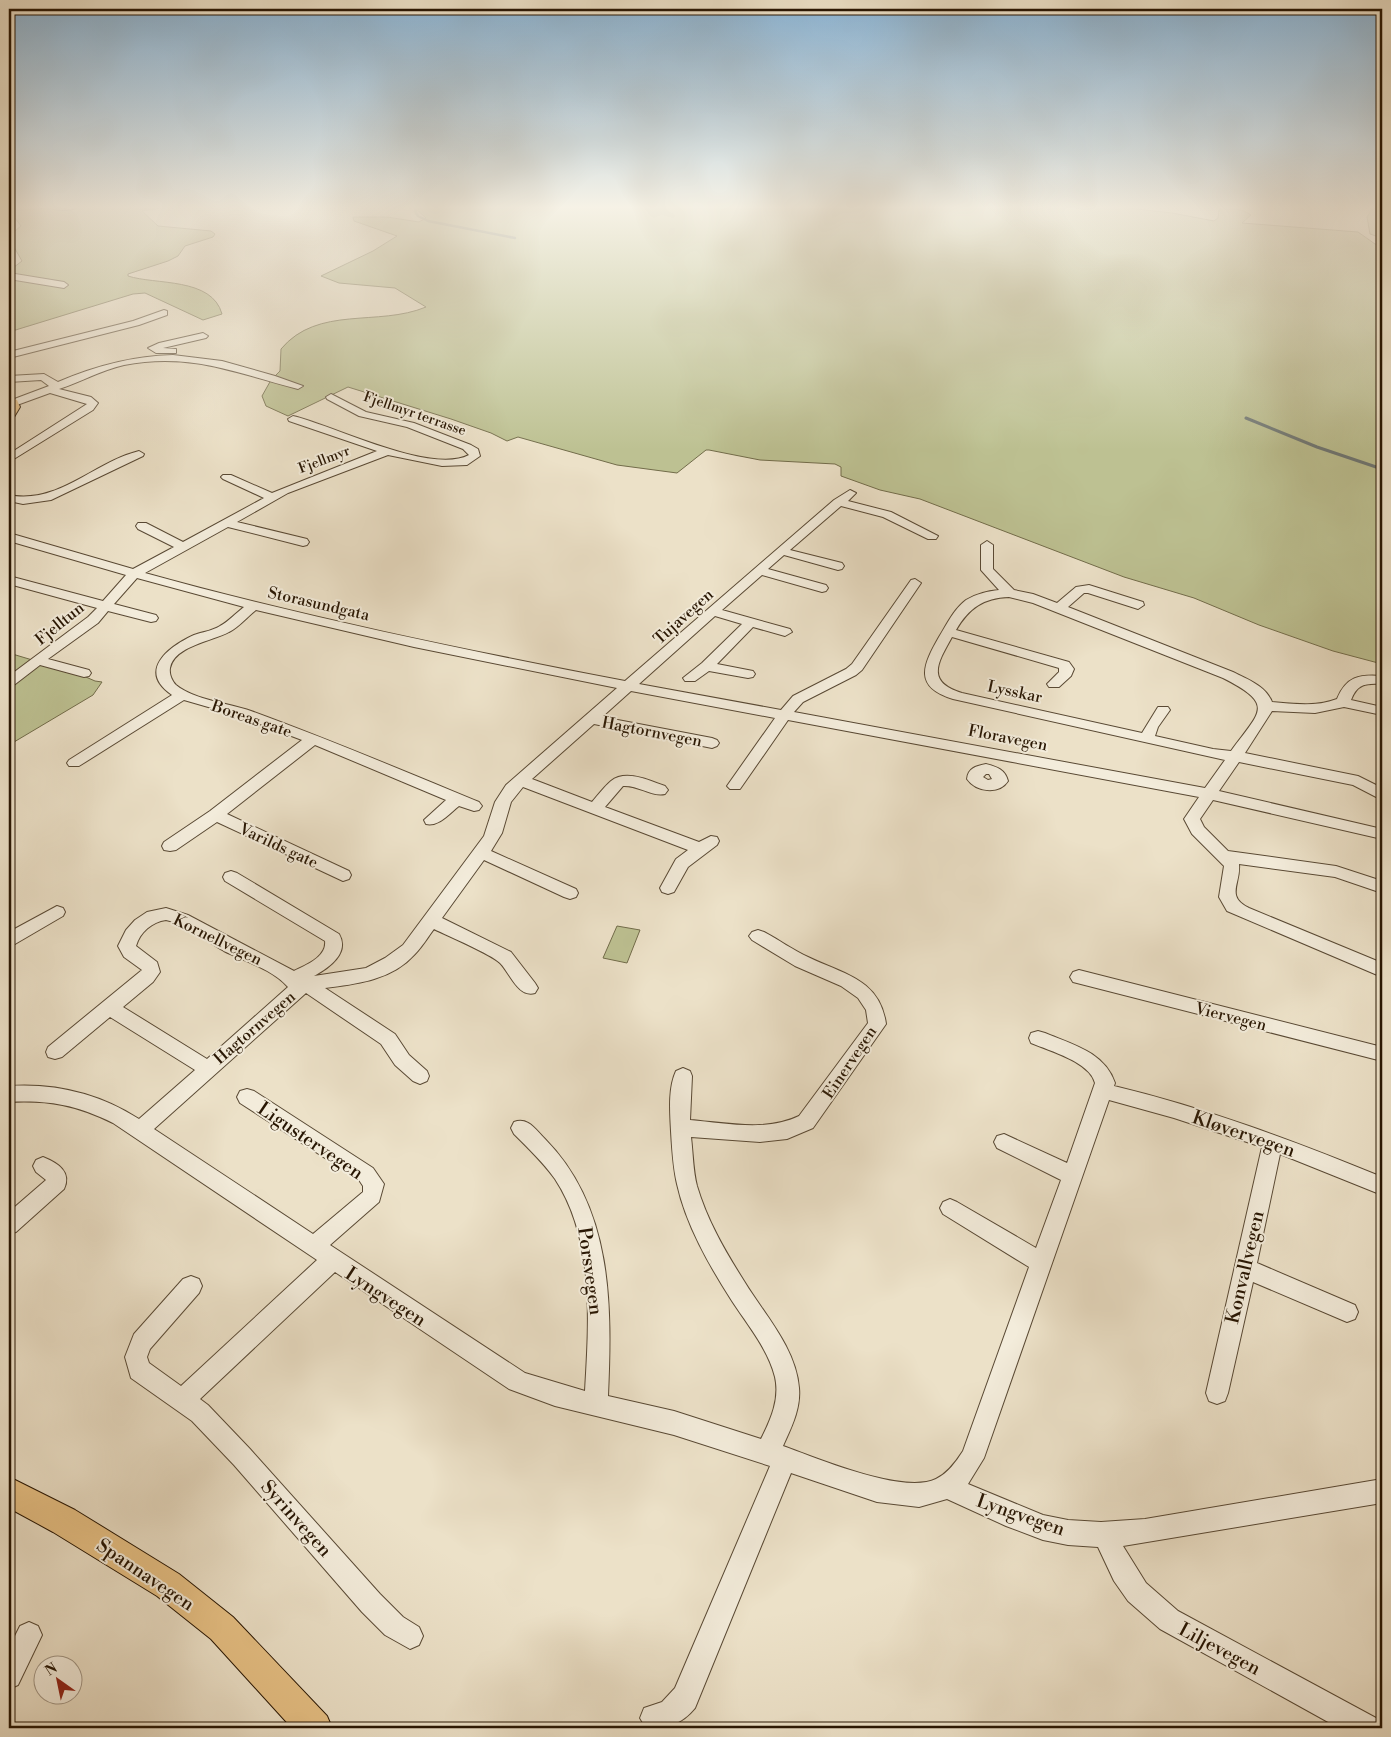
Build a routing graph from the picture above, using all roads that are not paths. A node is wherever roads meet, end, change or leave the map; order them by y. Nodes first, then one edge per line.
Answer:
1 (164, 313) dead end
2 (203, 336) dead end
3 (17, 344) dead end
4 (33, 349) junction
5 (9, 355) edge
6 (204, 359) junction
7 (9, 379) edge
8 (298, 386) dead end
9 (55, 388) junction
10 (331, 397) dead end
11 (10, 406) edge
12 (293, 419) dead end
13 (388, 451) junction
14 (139, 454) dead end
15 (9, 458) edge
16 (227, 477) dead end
17 (850, 493) dead end
18 (272, 497) junction
19 (9, 498) edge
20 (838, 502) junction
21 (226, 523) junction
22 (142, 526) dead end
23 (934, 532) dead end
24 (9, 537) edge
25 (303, 542) dead end
26 (987, 545) dead end
27 (183, 547) junction
28 (781, 550) junction
29 (838, 566) dead end
30 (759, 570) junction
31 (134, 574) junction
32 (915, 583) dead end
33 (12, 584) edge
34 (822, 588) dead end
35 (1010, 593) junction
36 (1138, 605) dead end
37 (106, 606) junction
38 (253, 606) junction
39 (1059, 608) junction
40 (713, 611) junction
41 (152, 618) dead end
42 (751, 622) junction
43 (785, 632) dead end
44 (949, 632) junction
45 (39, 661) junction
46 (706, 666) junction
47 (84, 673) dead end
48 (748, 674) dead end
49 (690, 678) dead end
50 (1382, 680) edge
51 (9, 682) edge
52 (1054, 684) dead end
53 (628, 686) junction
54 (182, 694) junction
55 (1343, 702) junction
56 (1266, 706) junction
57 (1163, 710) dead end
58 (1382, 711) edge
59 (784, 715) junction
60 (591, 719) junction
61 (1147, 738) junction
62 (313, 739) junction
63 (712, 743) dead end
64 (75, 744) dead end
65 (90, 753) junction
66 (1235, 756) junction
67 (74, 762) dead end
68 (520, 780) junction
69 (735, 786) dead end
70 (660, 790) dead end
71 (1209, 795) junction
72 (1382, 795) edge
73 (457, 799) junction
74 (474, 806) dead end
75 (594, 810) junction
76 (216, 815) junction
77 (432, 820) dead end
78 (1382, 834) edge
79 (170, 846) dead end
80 (482, 853) junction
81 (1225, 856) junction
82 (343, 875) dead end
83 (231, 877) dead end
84 (1382, 887) edge
85 (668, 888) dead end
86 (570, 893) dead end
87 (57, 912) dead end
88 (431, 920) junction
89 (758, 936) dead end
90 (9, 940) edge
91 (1382, 970) edge
92 (1079, 977) dead end
93 (299, 984) junction
94 (529, 988) dead end
95 (110, 1008) junction
96 (1038, 1038) dead end
97 (54, 1052) dead end
98 (1382, 1054) edge
99 (207, 1068) junction
100 (420, 1076) dead end
101 (683, 1076) dead end
102 (1103, 1091) junction
103 (9, 1094) edge
104 (247, 1097) dead end
105 (521, 1128) dead end
106 (681, 1128) junction
107 (139, 1131) junction
108 (1004, 1142) dead end
109 (1274, 1142) junction
110 (43, 1166) dead end
111 (1073, 1176) junction
112 (1382, 1186) edge
113 (950, 1208) dead end
114 (9, 1225) edge
115 (313, 1247) junction
116 (332, 1260) junction
117 (1042, 1263) junction
118 (1244, 1268) junction
119 (191, 1286) dead end
120 (1347, 1312) dead end
121 (1217, 1393) dead end
122 (182, 1401) junction
123 (596, 1404) junction
124 (776, 1456) junction
125 (947, 1486) junction
126 (1382, 1491) edge
127 (9, 1492) edge
128 (1105, 1534) junction
129 (29, 1635) dead end
130 (410, 1636) dead end
131 (9, 1676) edge
132 (267, 1678) junction
133 (654, 1718) dead end
134 (301, 1728) edge
135 (315, 1728) edge
136 (1366, 1728) edge

1 - 4 street
2 - 6 street
3 - 4 street
4 - 5 street
6 - 8 street
6 - 9 street
7 - 9 street
9 - 11 street
9 - 15 street
10 - 13 street, Fjellmyr terrasse
12 - 13 street, Fjellmyr terrasse
13 - 18 street, Fjellmyr
14 - 19 street
16 - 18 street
17 - 20 street, Tujavegen
18 - 21 street, Fjellmyr
20 - 23 street
20 - 28 street, Tujavegen
21 - 25 street
21 - 27 street, Fjellmyr
22 - 27 street
24 - 31 street, Storasundgata
26 - 35 street
27 - 31 street, Fjellmyr
28 - 29 street
28 - 30 street, Tujavegen
30 - 34 street
30 - 40 street, Tujavegen
31 - 37 street, Fjelltun
31 - 38 street, Storasundgata
32 - 59 street
33 - 37 street, Fjelltun
35 - 39 street, Lysskar
35 - 44 street, Lysskar
36 - 39 street
37 - 41 street, Fjelltun
37 - 45 street, Fjelltun
38 - 53 street, Storasundgata
38 - 54 street, Boreas gate
39 - 56 street, Lysskar
40 - 42 street
40 - 53 street, Tujavegen
42 - 43 street
42 - 46 street
44 - 52 street, Lysskar
44 - 61 street, Lysskar
45 - 47 street
45 - 51 street, Fjelltun
46 - 48 street
46 - 49 street
50 - 55 street
53 - 59 street, Floravegen
53 - 60 street, Hagtornvegen
54 - 62 street, Boreas gate
54 - 65 street
55 - 56 street
55 - 58 street
56 - 66 street
57 - 61 street
59 - 69 street
59 - 71 street, Floravegen
60 - 63 street, Hagtornvegen
60 - 68 street, Hagtornvegen
61 - 66 street, Lysskar
62 - 73 street, Boreas gate
62 - 76 street, Varilds gate
64 - 65 street
65 - 67 street
66 - 71 street
66 - 72 street, Lysskar
68 - 75 street
68 - 80 street, Hagtornvegen
70 - 75 street
71 - 78 street, Floravegen
71 - 81 street
73 - 74 street, Boreas gate
73 - 77 street
75 - 85 street
76 - 79 street, Varilds gate
76 - 82 street, Varilds gate
80 - 86 street
80 - 88 street, Hagtornvegen
81 - 84 street
81 - 91 street
83 - 93 street
87 - 90 street
88 - 93 street, Hagtornvegen
88 - 94 street
89 - 106 street, Einervegen
92 - 98 street, Viervegen
93 - 95 street, Kornellvegen
93 - 99 street, Hagtornvegen
93 - 100 street
95 - 97 street, Kornellvegen
95 - 99 street
96 - 102 street
99 - 107 street, Hagtornvegen
101 - 106 street
102 - 109 street, Kløvervegen
102 - 111 street
103 - 107 street, Lyngvegen
104 - 115 street, Ligustervegen
105 - 123 street, Porsvegen
106 - 124 street
107 - 115 street, Lyngvegen
108 - 111 street
109 - 112 street, Kløvervegen
109 - 118 street, Konvallvegen
110 - 114 street
111 - 117 street
113 - 117 street
115 - 116 street, Lyngvegen
116 - 122 street
116 - 123 street, Lyngvegen
117 - 125 street
118 - 120 street
118 - 121 street, Konvallvegen
119 - 122 street, Syrinvegen
122 - 130 street, Syrinvegen
123 - 124 street, Lyngvegen
124 - 125 street, Lyngvegen
124 - 133 street
125 - 128 street, Lyngvegen
126 - 128 street, Lyngvegen
127 - 132 main road, Spannavegen
128 - 136 street, Liljevegen
129 - 131 street
132 - 134 main road, Spannavegen
132 - 135 main road, Spannavegen

